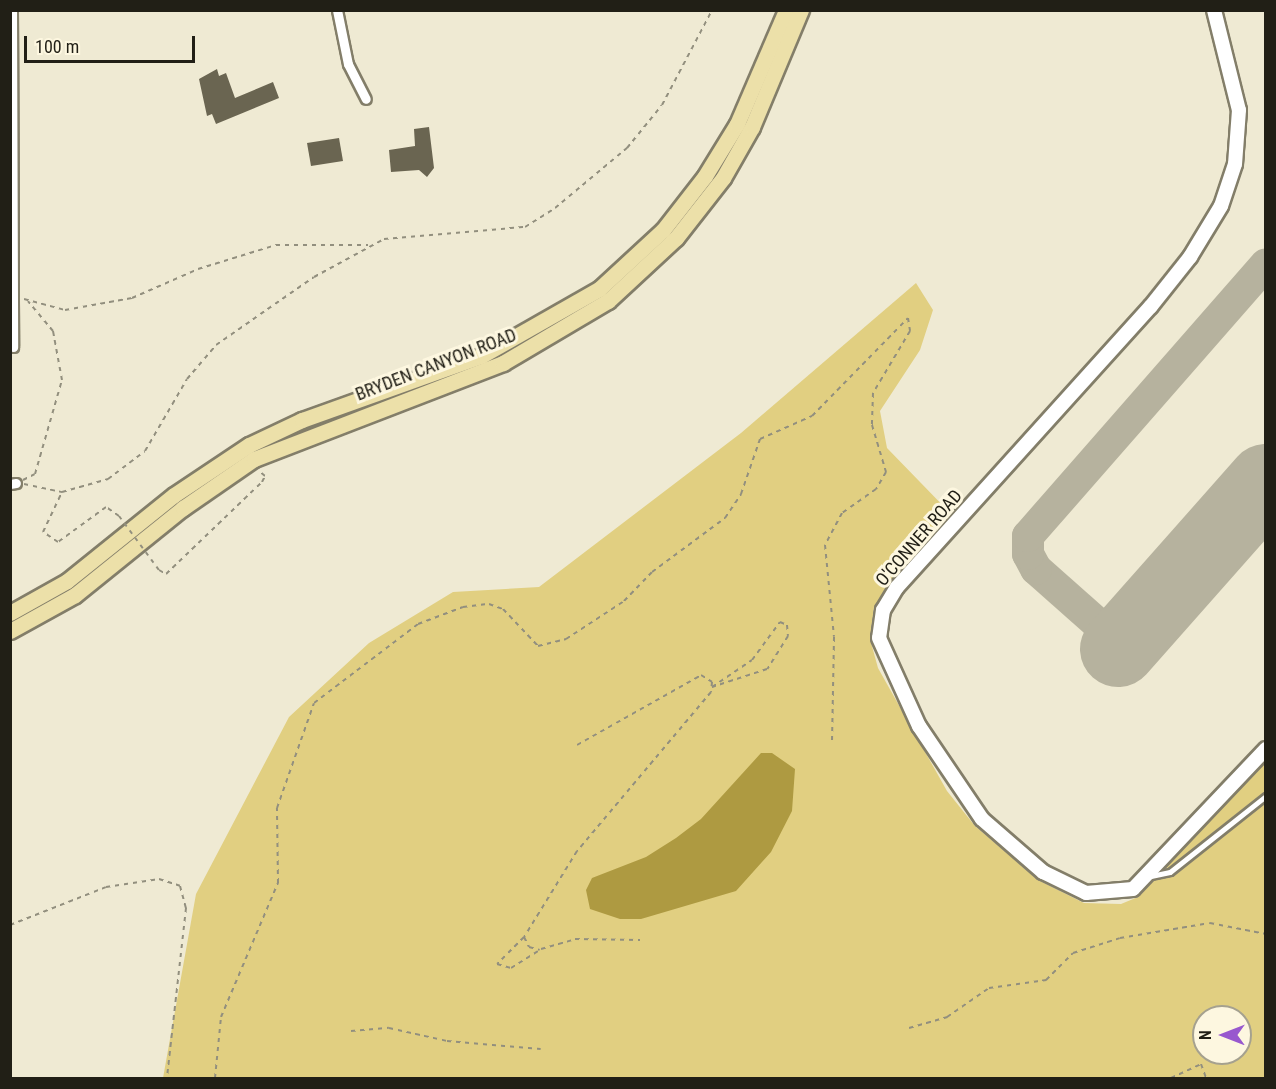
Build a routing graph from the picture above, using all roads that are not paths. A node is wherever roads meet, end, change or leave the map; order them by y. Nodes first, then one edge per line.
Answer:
1 (12, 10) edge
2 (337, 10) edge
3 (786, 10) edge
4 (801, 10) edge
5 (1214, 10) edge
6 (366, 99) dead end
7 (13, 347) dead end
8 (10, 613) edge
9 (10, 631) edge
10 (1266, 749) edge
11 (1266, 796) edge
12 (1146, 877) junction

1 - 7 street
2 - 6 street
3 - 8 main road, BRYDEN CANYON ROAD
4 - 9 main road, BRYDEN CANYON ROAD
5 - 12 street, O'CONNER ROAD
10 - 12 street, O'CONNER ROAD
11 - 12 lane

